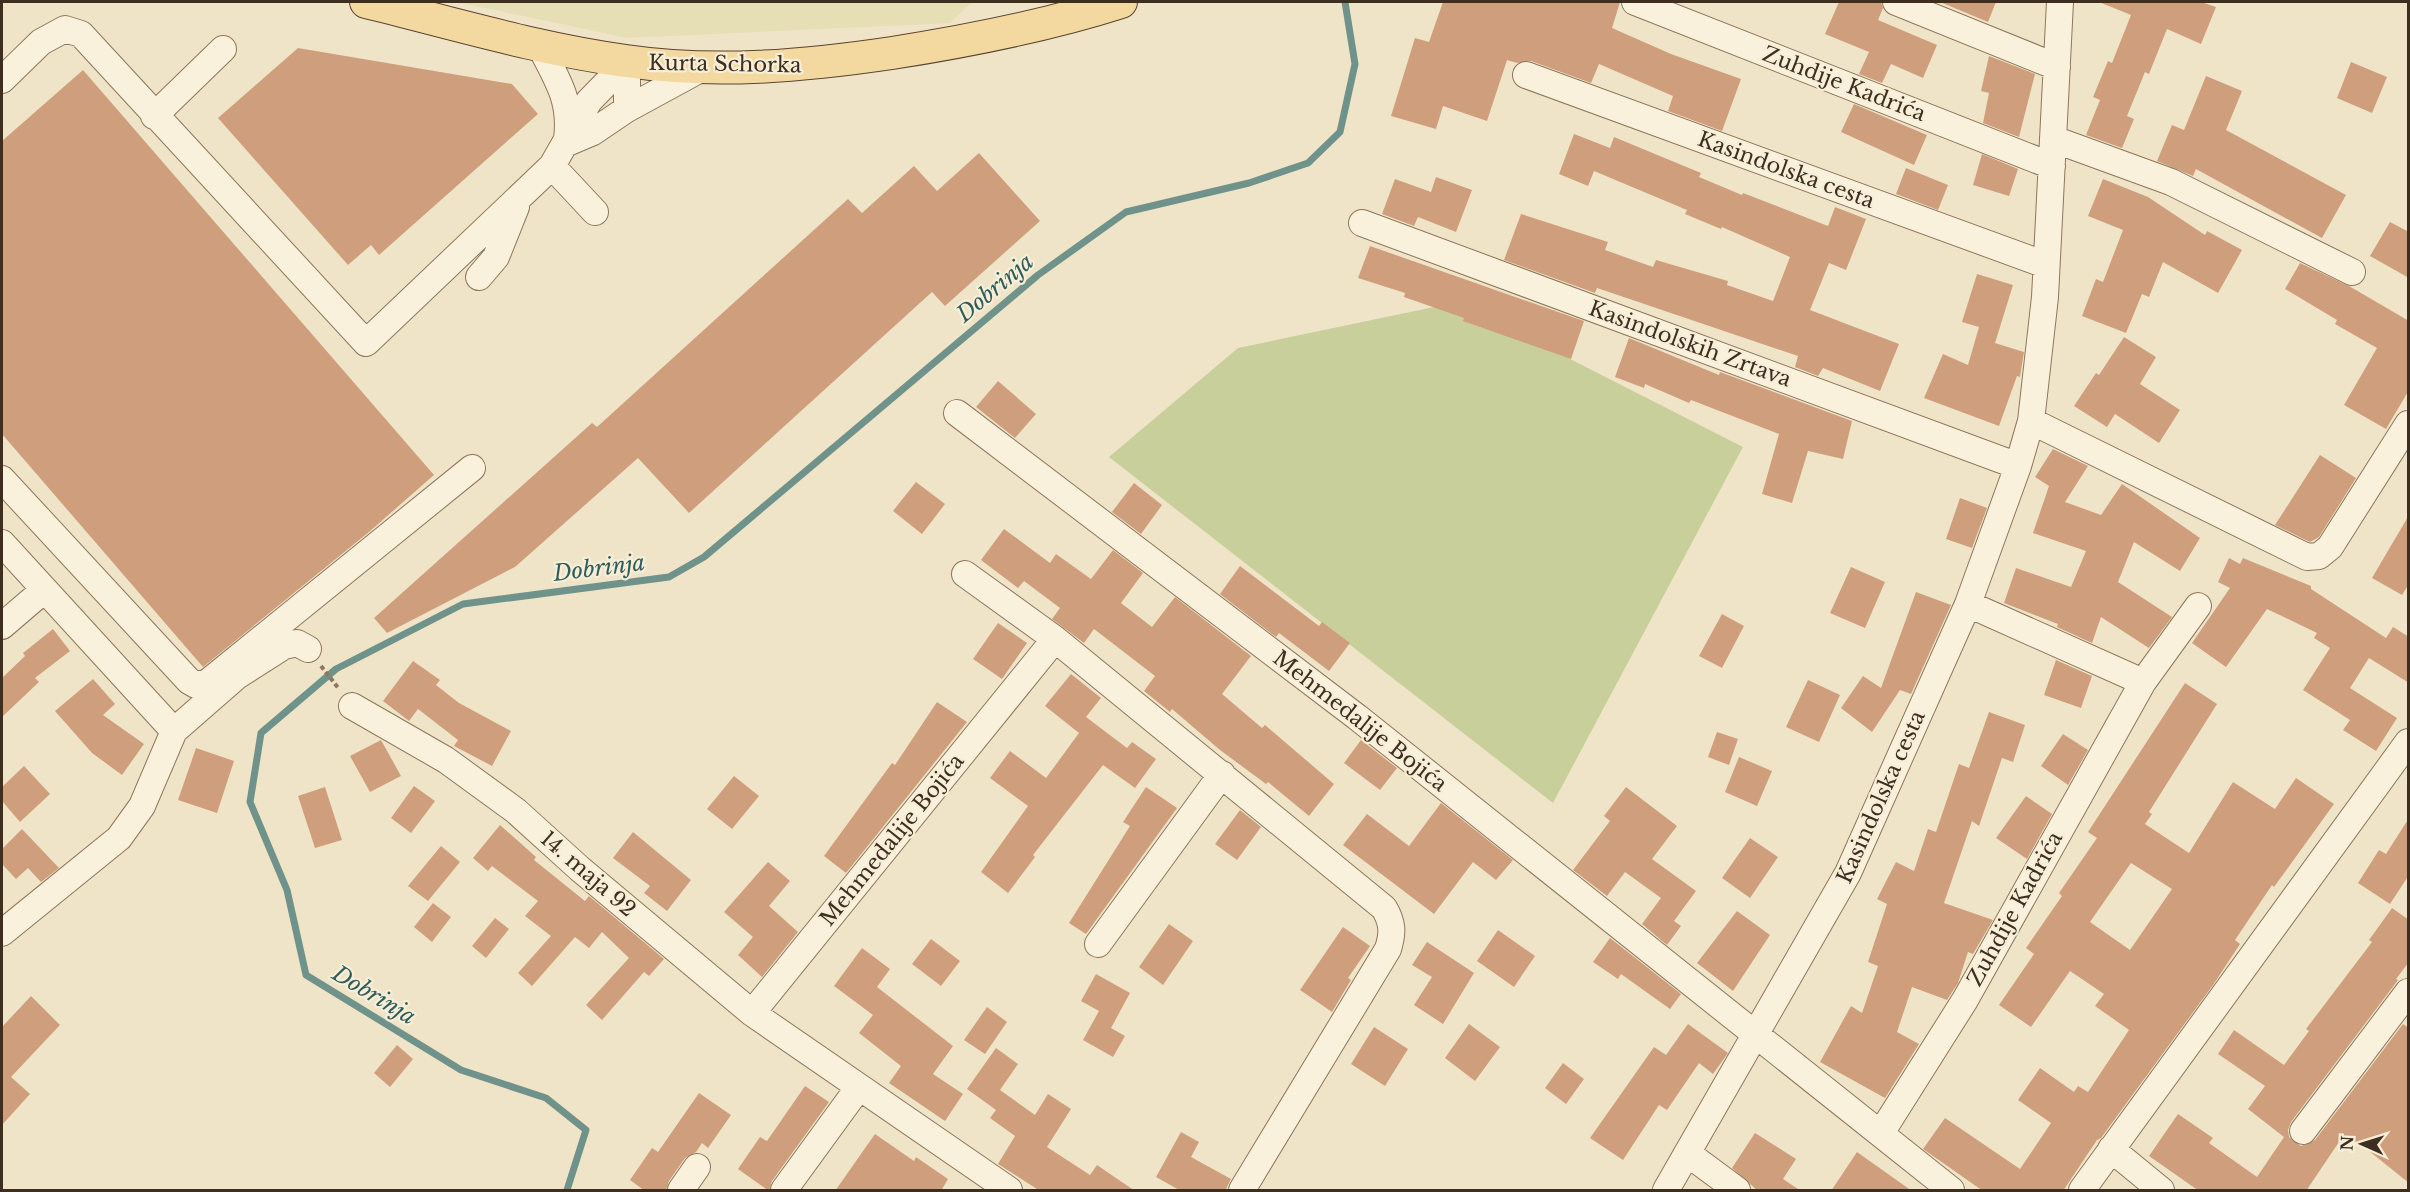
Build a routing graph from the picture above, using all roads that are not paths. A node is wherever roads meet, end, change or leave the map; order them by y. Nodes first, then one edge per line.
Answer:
1 (366, 2) edge
2 (1121, 2) edge
3 (1635, 2) edge
4 (1896, 2) edge
5 (2060, 2) edge
6 (540, 46) junction
7 (223, 49) dead end
8 (627, 62) junction
9 (706, 66) junction
10 (2057, 68) junction
11 (1527, 75) dead end
12 (2, 80) edge
13 (627, 109) junction
14 (154, 116) junction
15 (2053, 139) junction
16 (567, 142) junction
17 (216, 157) dead end
18 (2052, 165) junction
19 (552, 166) junction
20 (522, 196) junction
21 (595, 212) dead end
22 (1362, 223) dead end
23 (289, 261) junction
24 (2046, 265) junction
25 (2352, 272) dead end
26 (479, 278) dead end
27 (957, 413) dead end
28 (2031, 422) junction
29 (2409, 424) edge
30 (2018, 466) junction
31 (472, 468) dead end
32 (2, 478) edge
33 (2, 543) edge
34 (965, 574) dead end
35 (44, 590) junction
36 (1968, 604) junction
37 (2198, 606) dead end
38 (2, 626) edge
39 (1055, 639) junction
40 (308, 649) road end
41 (2143, 682) junction
42 (352, 706) road end
43 (174, 730) junction
44 (2409, 742) edge
45 (1222, 774) junction
46 (2, 933) edge
47 (1098, 944) dead end
48 (2409, 992) edge
49 (752, 1013) junction
50 (1757, 1035) junction
51 (859, 1087) junction
52 (2302, 1131) dead end
53 (1881, 1133) junction
54 (2111, 1149) junction
55 (1687, 1153) junction
56 (697, 1167) dead end
57 (681, 1191) edge
58 (784, 1191) edge
59 (1009, 1191) edge
60 (1242, 1191) edge
61 (1666, 1191) edge
62 (1737, 1191) edge
63 (1951, 1191) edge
64 (2082, 1191) edge
65 (2161, 1191) edge

1 - 6 main road, Kurta Schorka
2 - 9 main road, Kurta Schorka
3 - 18 street, Zuhdije Kadrića
4 - 10 street
5 - 10 street, Kasindolska cesta
6 - 8 main road, Kurta Schorka
6 - 16 street
7 - 14 street
8 - 9 main road, Kurta Schorka
8 - 13 street
8 - 16 street
9 - 13 street
10 - 15 street, Kasindolska cesta
11 - 24 street, Kasindolska cesta
12 - 14 street
13 - 16 street
14 - 23 street
15 - 18 street, Kasindolska cesta
15 - 25 street
16 - 19 street
17 - 23 street
18 - 24 street, Kasindolska cesta
19 - 20 street
19 - 21 street
20 - 23 street
20 - 26 street
22 - 30 street, Kasindolskih Zrtava
24 - 28 street, Kasindolska cesta
27 - 50 street, Mehmedalije Bojića
28 - 29 street
28 - 30 street, Kasindolska cesta
30 - 36 street, Kasindolska cesta
31 - 32 street
33 - 35 street
34 - 39 street
35 - 38 street
35 - 43 street
36 - 41 street
36 - 50 street, Kasindolska cesta
37 - 41 street, Zuhdije Kadrića
39 - 45 street
39 - 49 street, Mehmedalije Bojića
40 - 43 street
41 - 53 street, Zuhdije Kadrića
42 - 49 street, 14. maja 92
43 - 46 street
44 - 54 street
45 - 47 street
45 - 60 street
48 - 52 street
49 - 51 street, 14. maja 92
50 - 53 street
50 - 55 street, Kasindolska cesta
51 - 58 street
51 - 59 street, 14. maja 92
53 - 63 street
54 - 64 street
54 - 65 street
55 - 61 street, Kasindolska cesta
55 - 62 street
56 - 57 street

